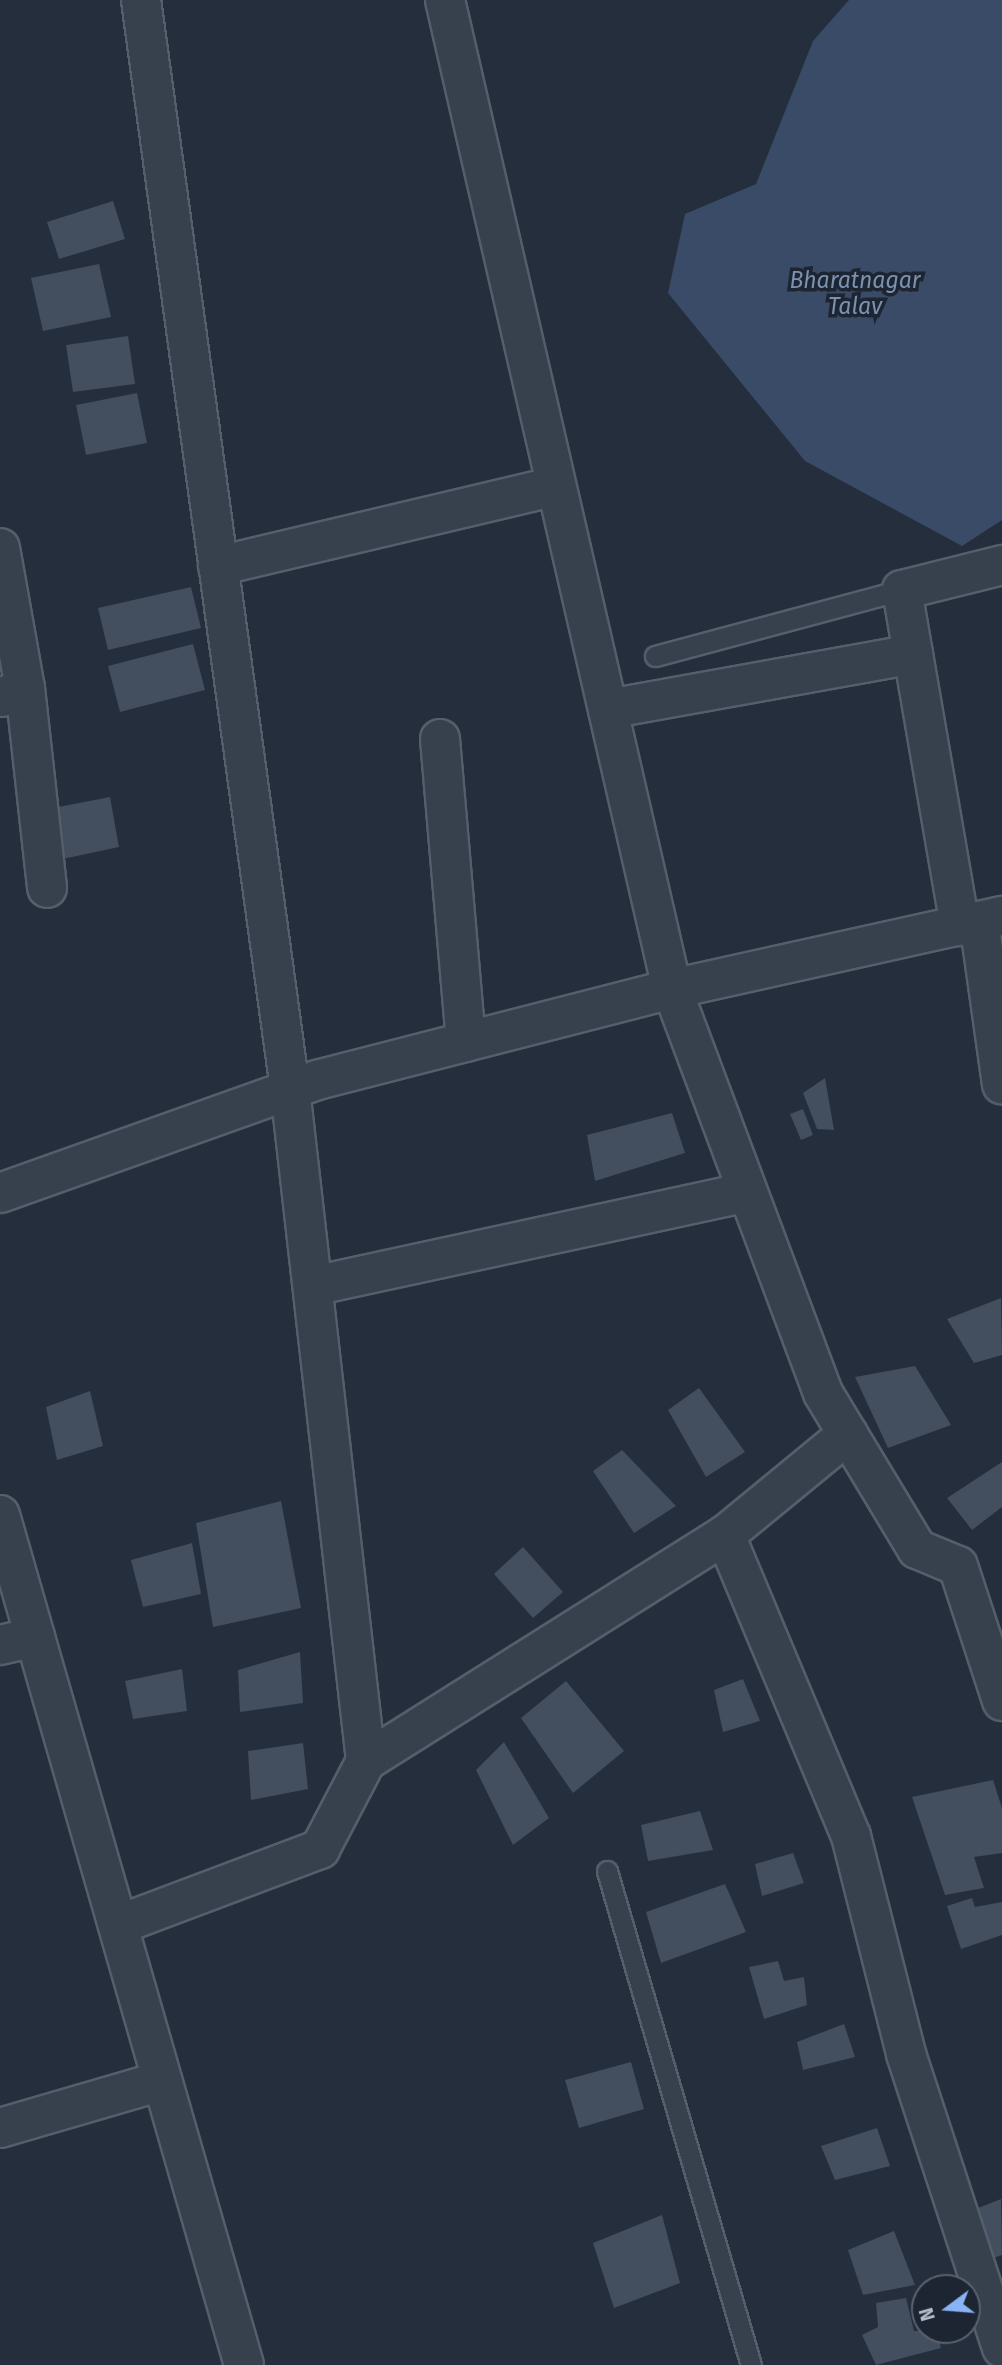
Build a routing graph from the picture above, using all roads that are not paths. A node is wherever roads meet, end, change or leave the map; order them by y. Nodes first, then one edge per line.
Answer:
1 (141, 0) edge
2 (445, 0) edge
3 (556, 486) junction
4 (0, 548) edge
5 (1002, 565) edge
6 (218, 566) junction
7 (902, 590) junction
8 (913, 654) junction
9 (654, 656) dead end
10 (13, 693) edge
11 (608, 709) junction
12 (440, 739) dead end
13 (47, 888) dead end
14 (980, 921) edge
15 (672, 989) junction
16 (467, 1042) junction
17 (1002, 1084) edge
18 (290, 1088) junction
19 (747, 1192) junction
20 (0, 1193) edge
21 (313, 1286) junction
22 (848, 1434) junction
23 (0, 1515) edge
24 (725, 1535) junction
25 (17, 1641) edge
26 (1002, 1701) edge
27 (366, 1761) junction
28 (607, 1871) dead end
29 (118, 1925) junction
30 (162, 2081) junction
31 (0, 2128) edge
32 (1002, 2348) edge
33 (244, 2365) edge
34 (751, 2365) edge

1 - 6 street
2 - 3 street
3 - 6 street
3 - 11 street
4 - 10 street
5 - 7 street
6 - 18 street
7 - 8 street
7 - 9 lane
8 - 11 street
8 - 14 street
10 - 13 street
11 - 15 street
12 - 16 street
14 - 15 street
14 - 17 street
15 - 16 street
15 - 19 street
16 - 18 street
18 - 20 street
18 - 21 street
19 - 21 street
19 - 22 street
21 - 27 street
22 - 24 street
22 - 26 street
23 - 25 street
24 - 27 street
24 - 32 street
25 - 29 street
27 - 29 street
28 - 34 lane
29 - 30 street
30 - 31 street
30 - 33 street

